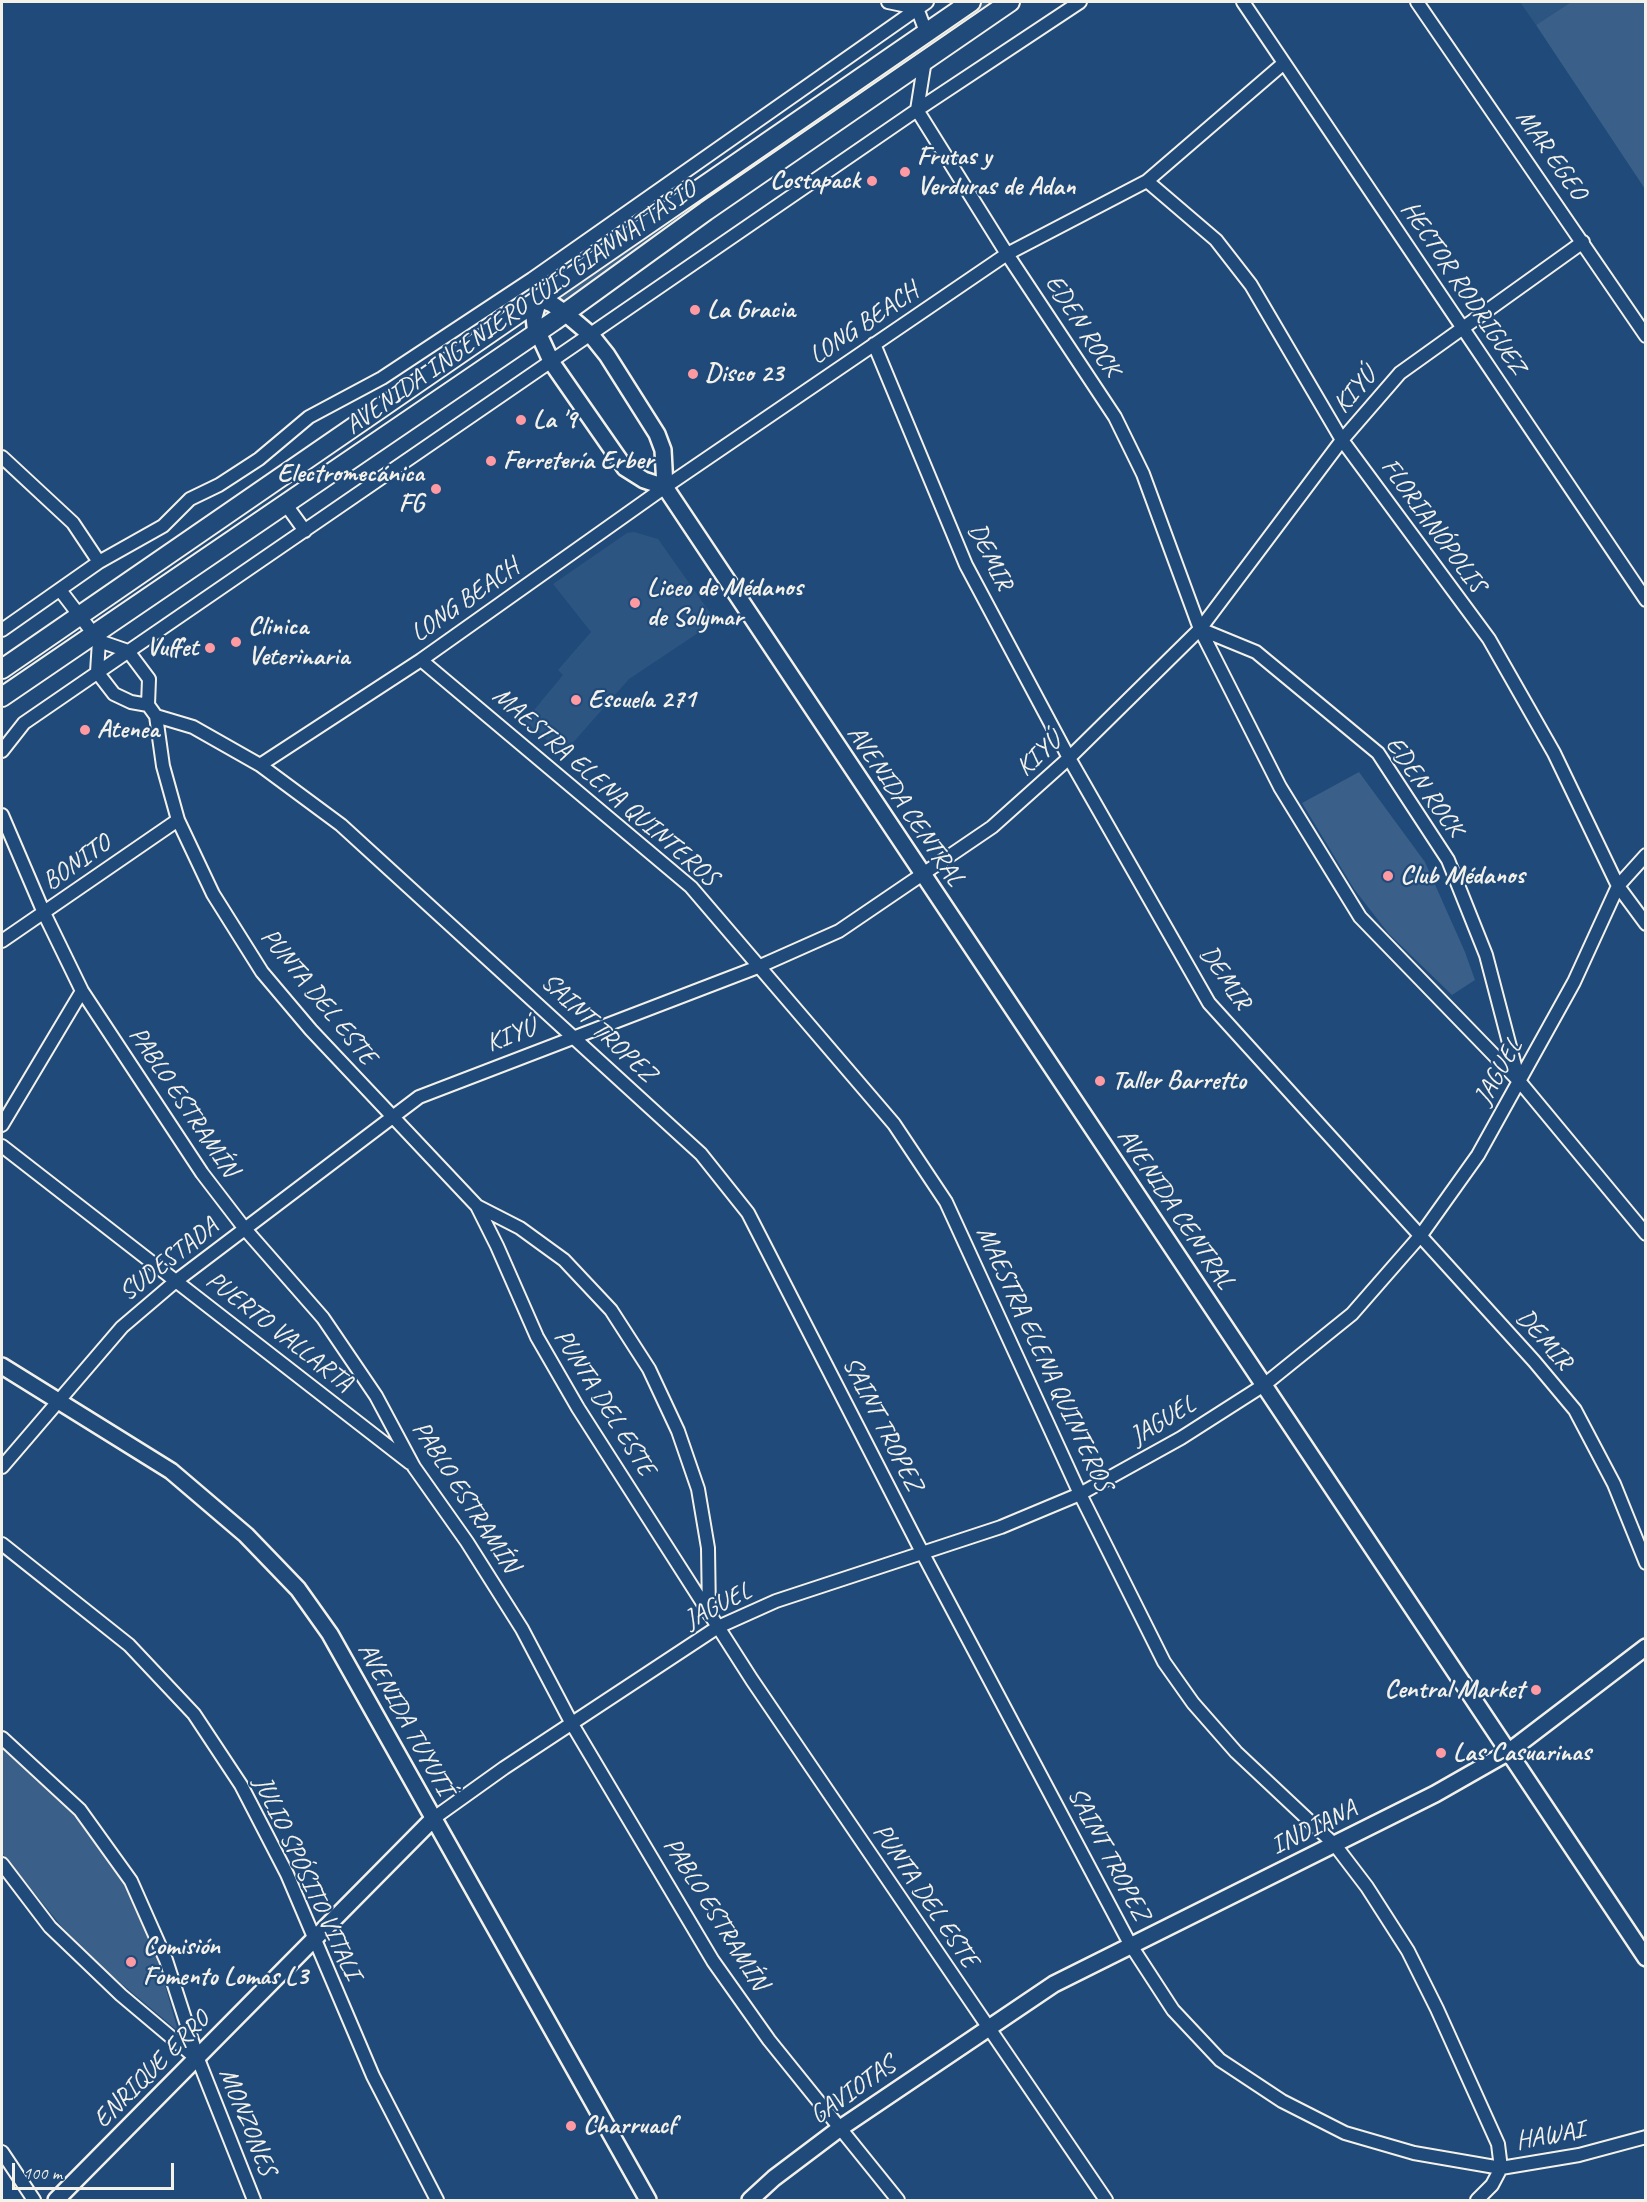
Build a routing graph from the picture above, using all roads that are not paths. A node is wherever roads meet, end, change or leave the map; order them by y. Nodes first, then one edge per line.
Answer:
1 (888, 2) edge
2 (971, 2) edge
3 (1010, 2) edge
4 (1080, 2) edge
5 (1243, 2) edge
6 (1417, 2) edge
7 (922, 5) edge
8 (926, 32) junction
9 (925, 60) junction
10 (1284, 63) junction
11 (917, 110) junction
12 (1147, 181) junction
13 (1583, 242) junction
14 (1007, 254) junction
15 (532, 279) junction
16 (539, 299) junction
17 (565, 313) junction
18 (1462, 327) junction
19 (536, 333) junction
20 (591, 335) junction
21 (1646, 336) edge
22 (874, 345) junction
23 (552, 363) junction
24 (1342, 440) junction
25 (2, 457) edge
26 (665, 488) junction
27 (284, 502) junction
28 (305, 531) junction
29 (99, 562) junction
30 (60, 590) junction
31 (1646, 600) edge
32 (80, 615) junction
33 (1200, 629) junction
34 (2, 630) edge
35 (97, 638) junction
36 (128, 651) junction
37 (421, 660) junction
38 (2, 669) edge
39 (98, 672) junction
40 (2, 697) edge
41 (148, 705) junction
42 (156, 716) junction
43 (2, 751) edge
44 (1069, 758) junction
45 (260, 765) junction
46 (2, 815) edge
47 (178, 820) junction
48 (1646, 855) edge
49 (922, 876) junction
50 (1618, 886) junction
51 (44, 913) junction
52 (1646, 924) edge
53 (2, 941) edge
54 (758, 967) junction
55 (82, 991) junction
56 (574, 1036) junction
57 (1520, 1082) junction
58 (391, 1117) junction
59 (2, 1125) edge
60 (2, 1146) edge
61 (477, 1206) junction
62 (245, 1229) junction
63 (1646, 1234) edge
64 (1421, 1235) junction
65 (176, 1281) junction
66 (2, 1366) edge
67 (1264, 1384) junction
68 (57, 1400) junction
69 (2, 1467) edge
70 (414, 1467) junction
71 (1080, 1494) junction
72 (2, 1544) edge
73 (923, 1554) junction
74 (1646, 1563) edge
75 (709, 1615) junction
76 (717, 1627) junction
77 (1646, 1647) edge
78 (572, 1724) junction
79 (2, 1738) edge
80 (1508, 1753) junction
81 (434, 1818) junction
82 (1335, 1845) junction
83 (2, 1864) edge
84 (313, 1939) junction
85 (1131, 1944) junction
86 (1646, 1958) edge
87 (987, 2028) junction
88 (198, 2059) junction
89 (839, 2128) junction
90 (1646, 2137) edge
91 (2, 2152) edge
92 (1502, 2168) junction
93 (34, 2200) edge
94 (56, 2200) edge
95 (254, 2200) edge
96 (437, 2200) edge
97 (648, 2200) edge
98 (750, 2200) edge
99 (898, 2200) edge
100 (1106, 2200) edge
101 (1477, 2200) edge

1 - 7 street
2 - 8 main road, AVENIDA INGENIERO LUIS GIANNATTASIO
3 - 9 main road, AVENIDA INGENIERO LUIS GIANNATTASIO
4 - 11 street
5 - 10 street, HECTOR RODRIGUEZ
6 - 13 street, MAR EGEO
7 - 8 street
7 - 15 street, AVENIDA INGENIERO LUIS GIANNATTASIO
8 - 16 main road, AVENIDA INGENIERO LUIS GIANNATTASIO
9 - 11 street
9 - 17 main road, AVENIDA INGENIERO LUIS GIANNATTASIO
10 - 12 street, LONG BEACH
10 - 18 street, HECTOR RODRIGUEZ
11 - 14 street, EDEN ROCK
11 - 20 street
12 - 14 street, LONG BEACH
12 - 24 street, FLORIANÓPOLIS
13 - 18 street, KIYÚ
13 - 21 street, MAR EGEO
14 - 22 street, LONG BEACH
14 - 33 street, EDEN ROCK
15 - 16 street
15 - 29 street, AVENIDA INGENIERO LUIS GIANNATTASIO
16 - 17 street
16 - 19 street
16 - 32 main road, AVENIDA INGENIERO LUIS GIANNATTASIO
17 - 19 main road, AVENIDA INGENIERO LUIS GIANNATTASIO
17 - 20 street
18 - 24 street, KIYÚ
18 - 31 street, HECTOR RODRIGUEZ
19 - 23 street
19 - 27 main road, AVENIDA INGENIERO LUIS GIANNATTASIO
20 - 23 street
20 - 26 street
22 - 26 street, LONG BEACH
22 - 44 street, DEMIR
23 - 26 street
23 - 28 street
24 - 33 street, KIYÚ
24 - 50 street, FLORIANÓPOLIS
25 - 29 street
26 - 37 street, LONG BEACH
26 - 49 street, AVENIDA CENTRAL
27 - 28 street
27 - 35 main road, AVENIDA INGENIERO LUIS GIANNATTASIO
28 - 36 street
29 - 30 street, AVENIDA INGENIERO LUIS GIANNATTASIO
30 - 32 street
30 - 34 street, AVENIDA INGENIERO LUIS GIANNATTASIO
32 - 35 street
32 - 38 main road, AVENIDA INGENIERO LUIS GIANNATTASIO
33 - 44 street, KIYÚ
33 - 57 street, EDEN ROCK
33 - 57 street, EDEN ROCK
35 - 36 street
35 - 39 street
35 - 40 main road, AVENIDA INGENIERO LUIS GIANNATTASIO
36 - 39 street
36 - 41 street
37 - 45 street, LONG BEACH
37 - 54 street, MAESTRA ELENA QUINTEROS
39 - 41 street
39 - 43 street
41 - 42 street
42 - 45 street, SAINT TROPEZ
42 - 47 street, PUNTA DEL ESTE
44 - 49 street, KIYÚ
44 - 64 street, DEMIR
45 - 56 street, SAINT TROPEZ
46 - 51 street, PABLO ESTRAMÍN
47 - 51 street, BONITO
47 - 58 street, PUNTA DEL ESTE
48 - 50 street, JAGUEL
49 - 54 street, KIYÚ
49 - 67 street, AVENIDA CENTRAL
50 - 52 street, FLORIANÓPOLIS
50 - 57 street, JAGUEL
51 - 53 street, BONITO
51 - 55 street, PABLO ESTRAMÍN
54 - 56 street, KIYÚ
54 - 71 street, MAESTRA ELENA QUINTEROS
55 - 59 street
55 - 62 street, PABLO ESTRAMÍN
56 - 58 street, KIYÚ
56 - 73 street, SAINT TROPEZ
57 - 63 street, EDEN ROCK
57 - 64 street, JAGUEL
58 - 61 street, PUNTA DEL ESTE
58 - 62 street, SUDESTADA
60 - 65 street, PUERTO VALLARTA
61 - 75 street, PUNTA DEL ESTE
61 - 75 street, PUNTA DEL ESTE
62 - 65 street, SUDESTADA
62 - 70 street, PABLO ESTRAMÍN
64 - 67 street, JAGUEL
64 - 74 street, DEMIR
65 - 68 street, SUDESTADA
65 - 70 street, PUERTO VALLARTA
66 - 68 street, AVENIDA TUYUTÍ
67 - 71 street, JAGUEL
67 - 80 street, AVENIDA CENTRAL
68 - 69 street, SUDESTADA
68 - 81 street, AVENIDA TUYUTÍ
70 - 78 street, PABLO ESTRAMÍN
71 - 73 street, JAGUEL
71 - 82 street, MAESTRA ELENA QUINTEROS
72 - 84 street, JULIO SPÓSITO VITALI
73 - 76 street, JAGUEL
73 - 85 street, SAINT TROPEZ
75 - 76 street, PUNTA DEL ESTE
76 - 78 street, JAGUEL
76 - 87 street, PUNTA DEL ESTE
77 - 80 street, INDIANA
78 - 81 street, JAGUEL
78 - 89 street, PABLO ESTRAMÍN
79 - 88 street, MONZONES
80 - 82 street, INDIANA
80 - 86 street, AVENIDA CENTRAL
81 - 84 street, ENRIQUE ERRO
81 - 97 street, AVENIDA TUYUTÍ
82 - 85 street, INDIANA
82 - 92 street, MAESTRA ELENA QUINTEROS
83 - 88 street, MONZONES
84 - 88 street, ENRIQUE ERRO
84 - 96 street, JULIO SPÓSITO VITALI
85 - 87 street, INDIANA
85 - 92 street, SAINT TROPEZ
87 - 89 street, GAVIOTAS
87 - 100 street, PUNTA DEL ESTE
88 - 94 street, ENRIQUE ERRO
88 - 95 street, MONZONES
89 - 98 street, GAVIOTAS
89 - 99 street, PABLO ESTRAMÍN
90 - 92 street, HAWAI
91 - 93 street
92 - 101 street, HAWAI

